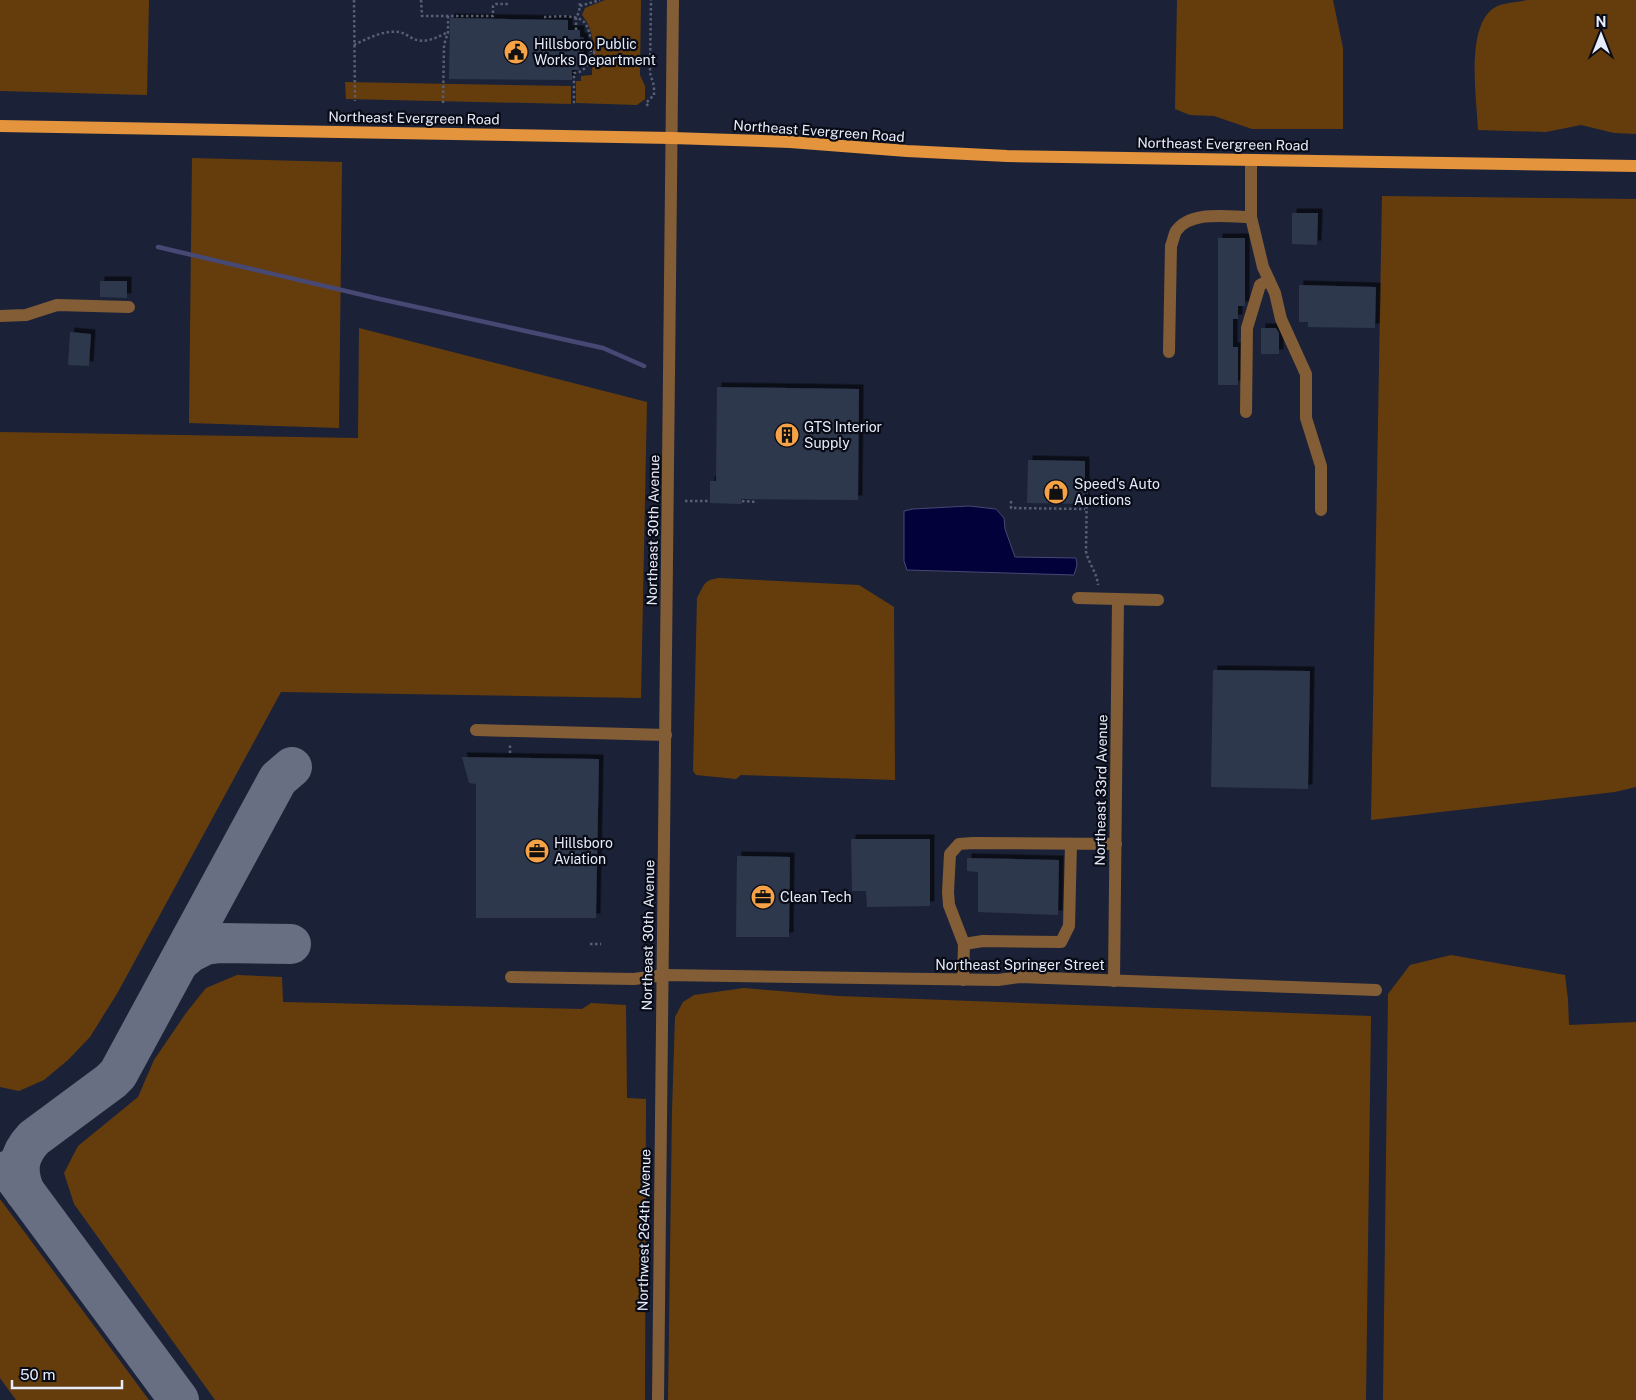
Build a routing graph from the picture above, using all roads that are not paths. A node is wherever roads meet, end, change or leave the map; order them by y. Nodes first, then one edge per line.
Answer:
1 (673, 0) edge
2 (0, 126) edge
3 (672, 138) junction
4 (1252, 160) junction
5 (1636, 166) edge
6 (1251, 217) junction
7 (1269, 280) junction
8 (130, 307) dead end
9 (0, 316) edge
10 (1169, 352) dead end
11 (1246, 412) dead end
12 (1322, 510) dead end
13 (1078, 598) dead end
14 (1118, 599) junction
15 (1158, 600) dead end
16 (476, 730) dead end
17 (666, 735) junction
18 (1071, 844) junction
19 (1116, 844) junction
20 (964, 944) junction
21 (664, 974) junction
22 (511, 978) dead end
23 (963, 980) junction
24 (1114, 981) junction
25 (1376, 990) dead end
26 (661, 1061) joint
27 (658, 1400) edge

1 - 3 street, Northeast 30th Avenue
2 - 3 main road, Northeast Evergreen Road
3 - 4 main road, Northeast Evergreen Road
3 - 17 street, Northeast 30th Avenue
4 - 5 main road, Northeast Evergreen Road
4 - 6 street
6 - 7 street
6 - 10 street
7 - 11 street
7 - 12 street
8 - 9 street
13 - 14 street
14 - 15 street
14 - 19 street, Northeast 33rd Avenue
16 - 17 street
17 - 21 street, Northeast 30th Avenue
18 - 19 street
18 - 20 street
18 - 20 street
19 - 24 street, Northeast 33rd Avenue
20 - 23 street
21 - 22 street, Northeast Springer Street
21 - 23 street, Northeast Springer Street
21 - 26 street, Northeast 30th Avenue
23 - 24 street, Northeast Springer Street
24 - 25 street, Northeast Springer Street
26 - 27 street, Northwest 264th Avenue

